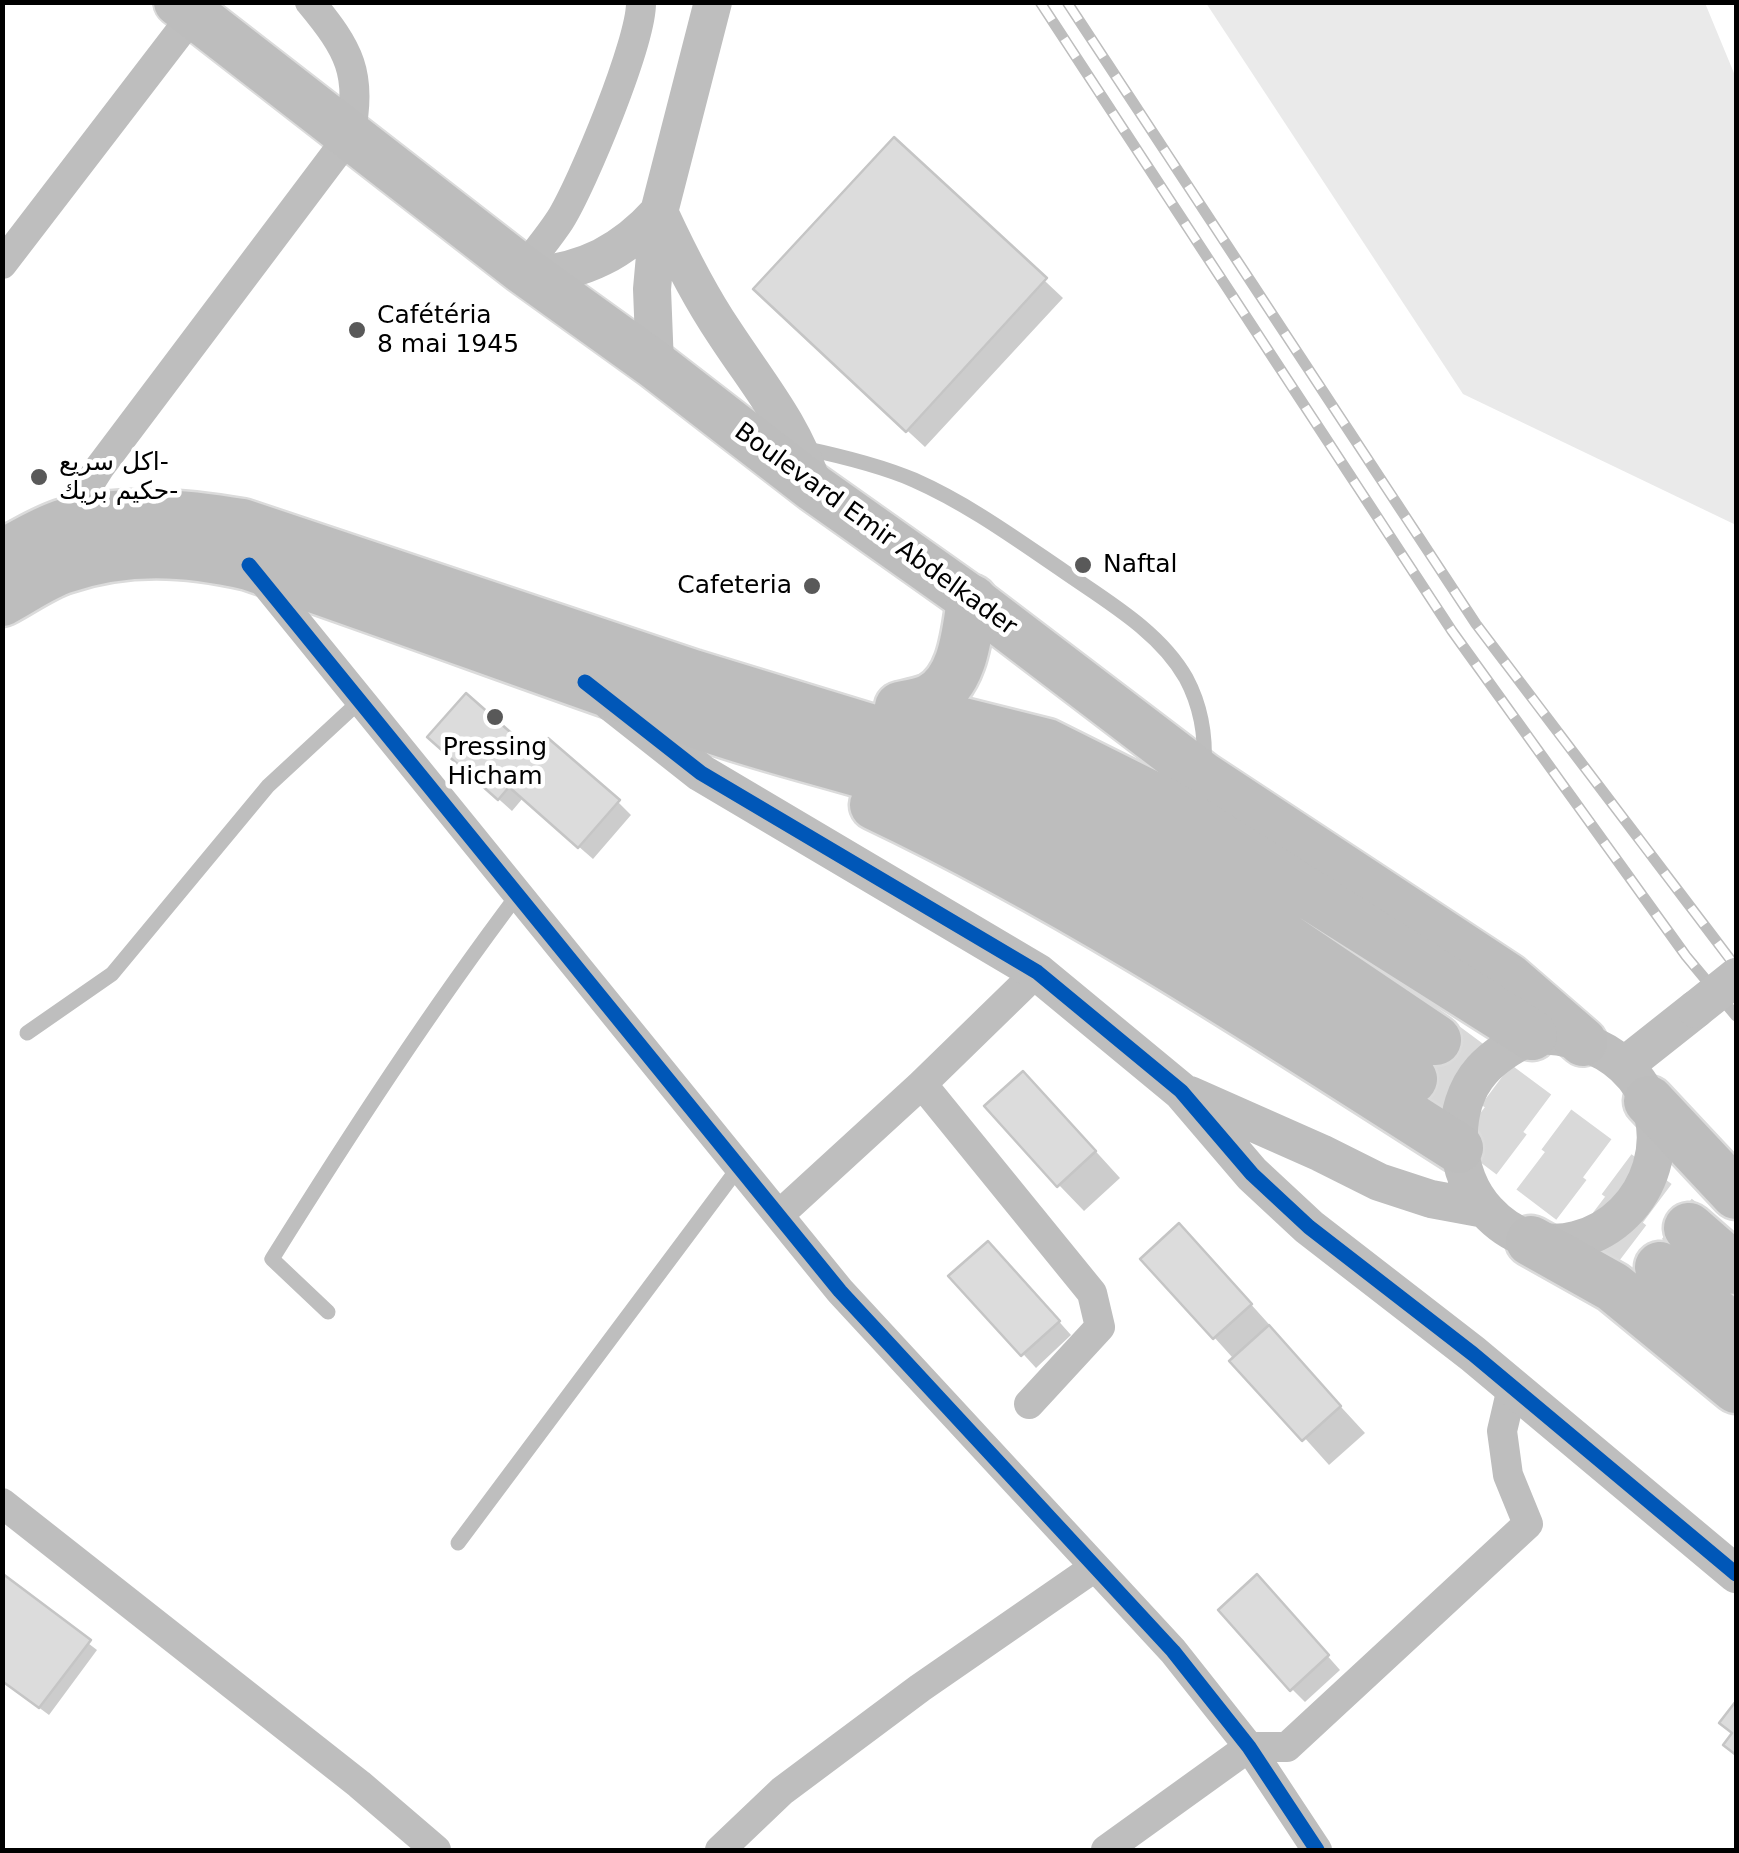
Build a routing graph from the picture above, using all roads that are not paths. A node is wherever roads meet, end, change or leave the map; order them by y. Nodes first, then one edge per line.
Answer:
1 (310, 2) edge
2 (641, 2) edge
3 (713, 2) edge
4 (186, 8) edge
5 (350, 134) junction
6 (659, 212) junction
7 (2, 264) edge
8 (527, 273) junction
9 (655, 366) junction
10 (807, 468) junction
11 (63, 525) junction
12 (2, 554) edge
13 (250, 564) junction
14 (972, 600) junction
15 (2, 601) edge
16 (586, 682) junction
17 (360, 700) junction
18 (786, 703) junction
19 (900, 707) junction
20 (717, 730) junction
21 (1203, 776) junction
22 (519, 893) junction
23 (1037, 972) junction
24 (1736, 977) edge
25 (27, 1033) dead end
26 (1532, 1036) junction
27 (1583, 1042) junction
28 (922, 1084) junction
29 (1636, 1084) junction
30 (1181, 1091) junction
31 (1458, 1148) junction
32 (739, 1167) junction
33 (1736, 1194) edge
34 (1485, 1209) junction
35 (779, 1216) junction
36 (1531, 1241) junction
37 (1736, 1269) edge
38 (328, 1312) dead end
39 (1736, 1331) edge
40 (1512, 1388) junction
41 (1736, 1388) edge
42 (1029, 1404) dead end
43 (2, 1504) edge
44 (458, 1542) dead end
45 (1095, 1567) junction
46 (1736, 1574) edge
47 (1249, 1747) junction
48 (436, 1850) edge
49 (720, 1850) edge
50 (1106, 1850) edge
51 (1318, 1850) edge

1 - 5 street
2 - 8 street
3 - 6 street
4 - 5 main road, Boulevard Emir Abdelkader
4 - 7 street
5 - 8 main road, Boulevard Emir Abdelkader
5 - 11 street
6 - 8 street
6 - 9 street
6 - 10 street
8 - 9 main road, Boulevard Emir Abdelkader
9 - 10 main road, Boulevard Emir Abdelkader
10 - 14 main road, Boulevard Emir Abdelkader
10 - 21 lane
11 - 12 highway
11 - 18 highway
13 - 15 highway
13 - 16 highway
13 - 17 street
14 - 19 highway
14 - 21 main road, Boulevard Emir Abdelkader
16 - 20 highway
16 - 23 street
17 - 22 street
17 - 25 lane
18 - 19 highway
18 - 20 highway
19 - 26 highway
20 - 31 highway
21 - 27 main road, Boulevard Emir Abdelkader
22 - 32 street
22 - 38 lane
23 - 28 street
23 - 30 street
24 - 29 street, bridge
26 - 27 street
26 - 31 street
27 - 29 street
28 - 35 street
28 - 42 street
29 - 33 highway
29 - 36 street
30 - 34 street
30 - 40 street
31 - 34 street
32 - 35 street
32 - 44 lane
34 - 36 street
35 - 45 street
36 - 41 highway
37 - 39 highway
40 - 46 street
40 - 47 street
43 - 48 street
45 - 47 street
45 - 49 street
47 - 50 street
47 - 51 street

